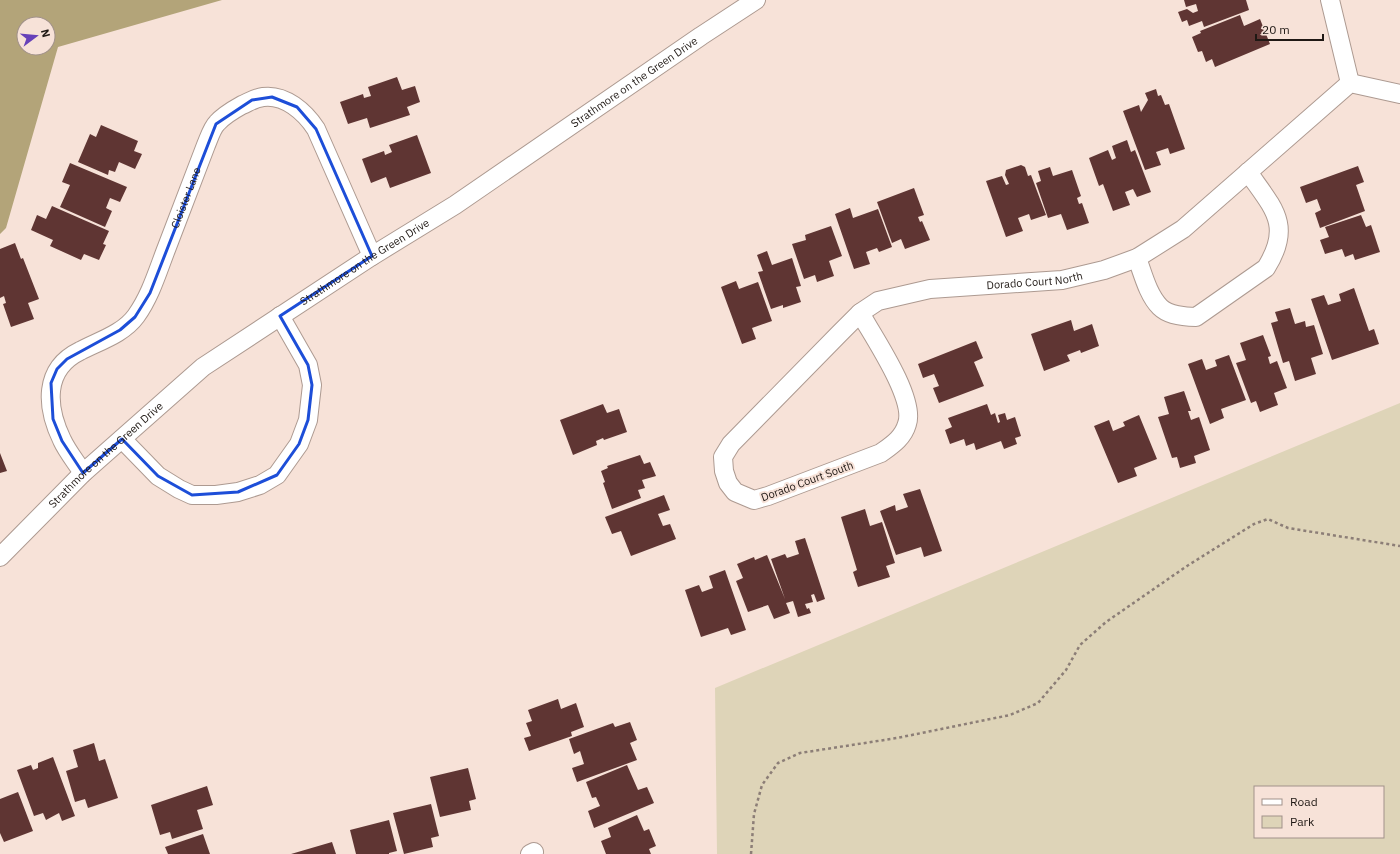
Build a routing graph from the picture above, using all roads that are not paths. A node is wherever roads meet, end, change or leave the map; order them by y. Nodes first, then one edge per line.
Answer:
1 (756, 0) edge
2 (1330, 0) edge
3 (1350, 83) junction
4 (1400, 94) edge
5 (1248, 172) junction
6 (372, 256) junction
7 (1137, 258) junction
8 (930, 289) joint
9 (860, 313) junction
10 (280, 316) junction
11 (122, 439) junction
12 (83, 473) junction
13 (0, 557) edge

1 - 6 street, Strathmore on the Green Drive
2 - 3 street
3 - 4 street
3 - 5 street, Dorado Court North
5 - 7 street, Dorado Court North
5 - 7 street
6 - 10 street, Strathmore on the Green Drive
6 - 12 street, Cloister Lane
7 - 8 street, Dorado Court North
8 - 9 street, Dorado Court South
9 - 9 street, Dorado Court South
10 - 11 street, Strathmore on the Green Drive
10 - 11 street
11 - 12 street, Strathmore on the Green Drive
12 - 13 street, Strathmore on the Green Drive

